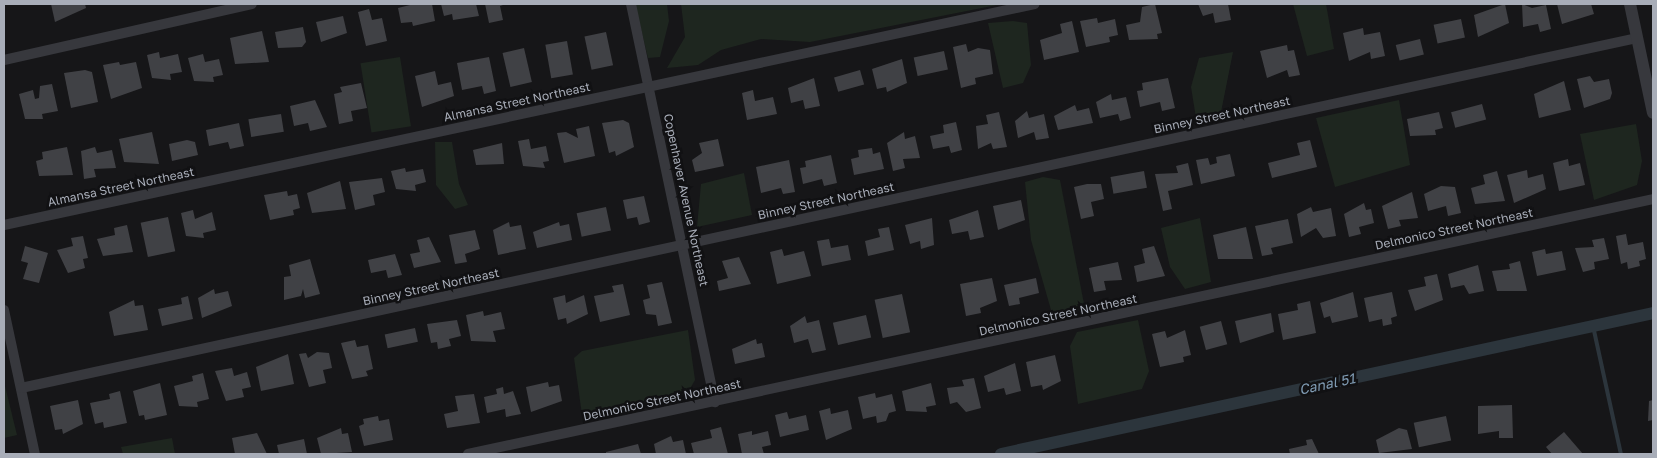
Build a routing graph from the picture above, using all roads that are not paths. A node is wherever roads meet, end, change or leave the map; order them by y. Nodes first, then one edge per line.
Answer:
1 (252, 4) edge
2 (631, 4) edge
3 (1035, 4) edge
4 (1630, 4) edge
5 (1637, 38) junction
6 (4, 60) edge
7 (650, 87) junction
8 (1653, 114) edge
9 (1653, 199) edge
10 (4, 224) edge
11 (682, 245) junction
12 (4, 310) edge
13 (21, 388) junction
14 (715, 402) junction
15 (35, 454) edge
16 (468, 454) edge

1 - 6 street
2 - 7 street, Copenhaver Avenue Northeast
3 - 7 street, Almansa Street Northeast
4 - 5 street
5 - 8 street
5 - 11 street, Binney Street Northeast
7 - 10 street, Almansa Street Northeast
7 - 11 street, Copenhaver Avenue Northeast
9 - 14 street, Delmonico Street Northeast
11 - 13 street, Binney Street Northeast
11 - 14 street, Copenhaver Avenue Northeast
12 - 13 street
13 - 15 street
14 - 16 street, Delmonico Street Northeast

